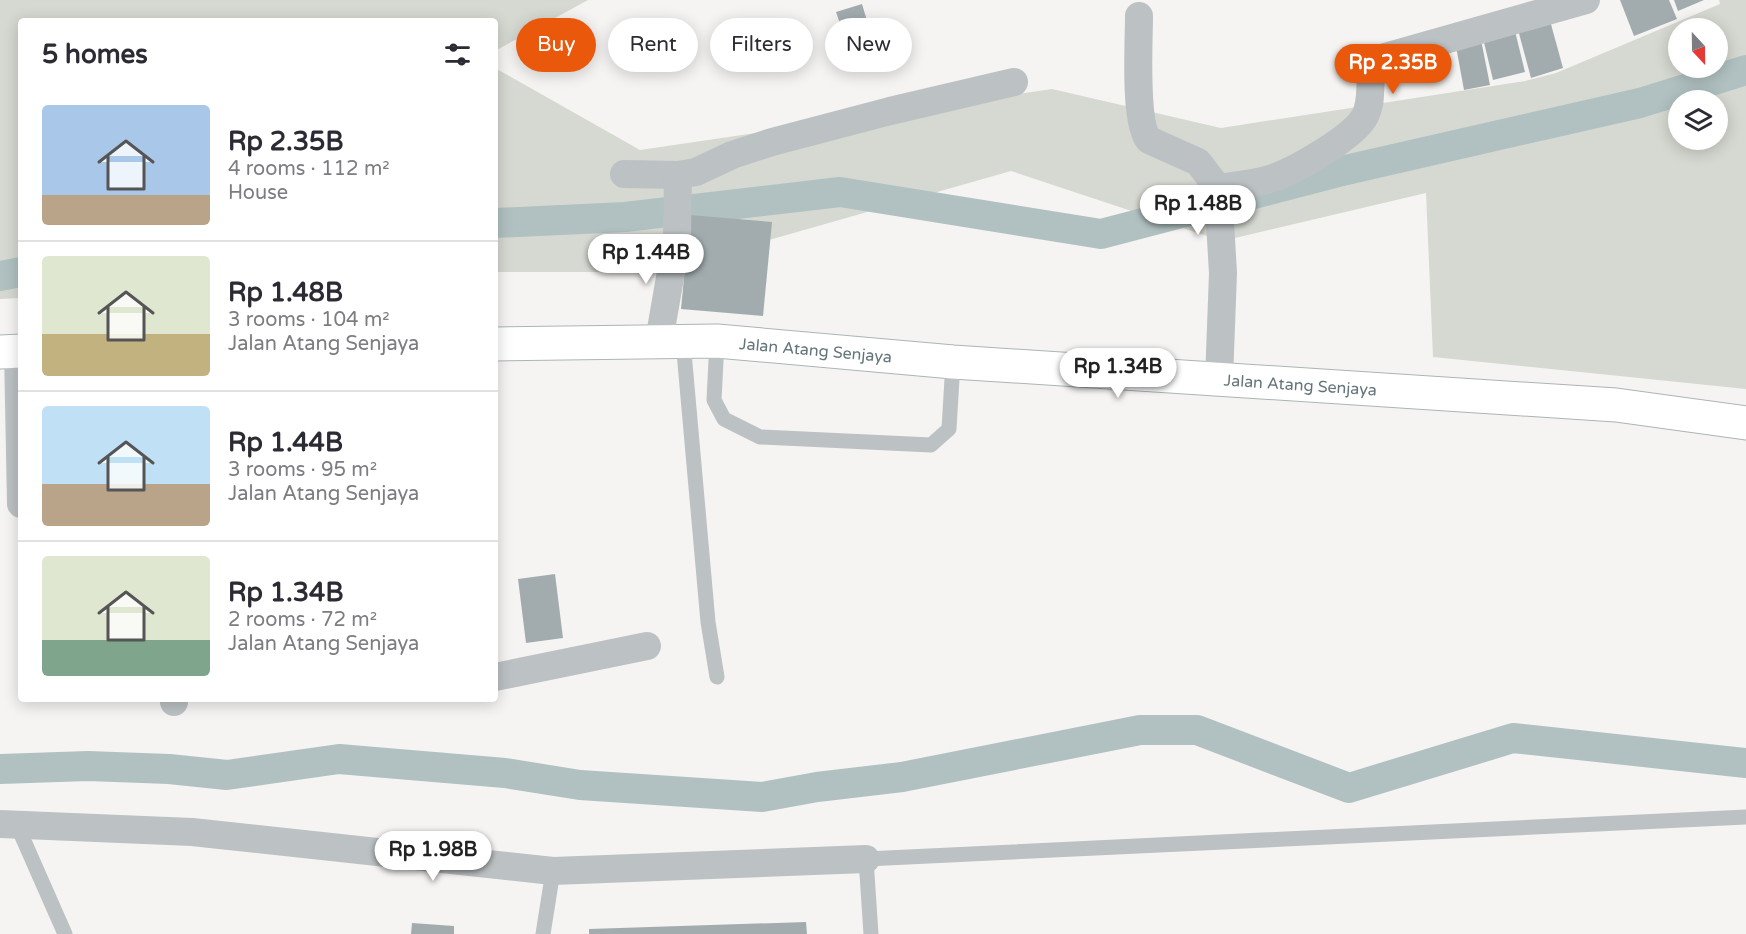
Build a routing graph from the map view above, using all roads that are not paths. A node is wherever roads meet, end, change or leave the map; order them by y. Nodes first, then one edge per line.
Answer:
1 (1586, 0) edge
2 (1139, 16) dead end
3 (1014, 82) dead end
4 (624, 174) dead end
5 (678, 183) junction
6 (1219, 192) junction
7 (671, 341) junction
8 (717, 341) junction
9 (498, 344) edge
10 (13, 351) edge
11 (953, 363) junction
12 (1219, 380) junction
13 (1746, 423) edge
14 (18, 447) edge
15 (646, 646) dead end
16 (498, 676) edge
17 (717, 677) dead end
18 (1746, 817) edge
19 (8, 824) edge
20 (866, 859) junction
21 (553, 871) junction
22 (65, 934) edge
23 (543, 934) edge
24 (871, 934) edge

1 - 6 street
2 - 6 street
3 - 5 street
4 - 5 street
5 - 7 street
6 - 12 street
7 - 8 main road, Jalan Atang Senjaya
7 - 9 main road, Jalan Atang Senjaya
7 - 17 lane
8 - 11 main road, Jalan Atang Senjaya
8 - 11 lane
10 - 14 street
11 - 12 main road, Jalan Atang Senjaya
12 - 13 main road, Jalan Atang Senjaya
15 - 16 street
18 - 20 lane
19 - 21 street
19 - 22 lane
20 - 21 street
20 - 24 lane
21 - 23 lane

